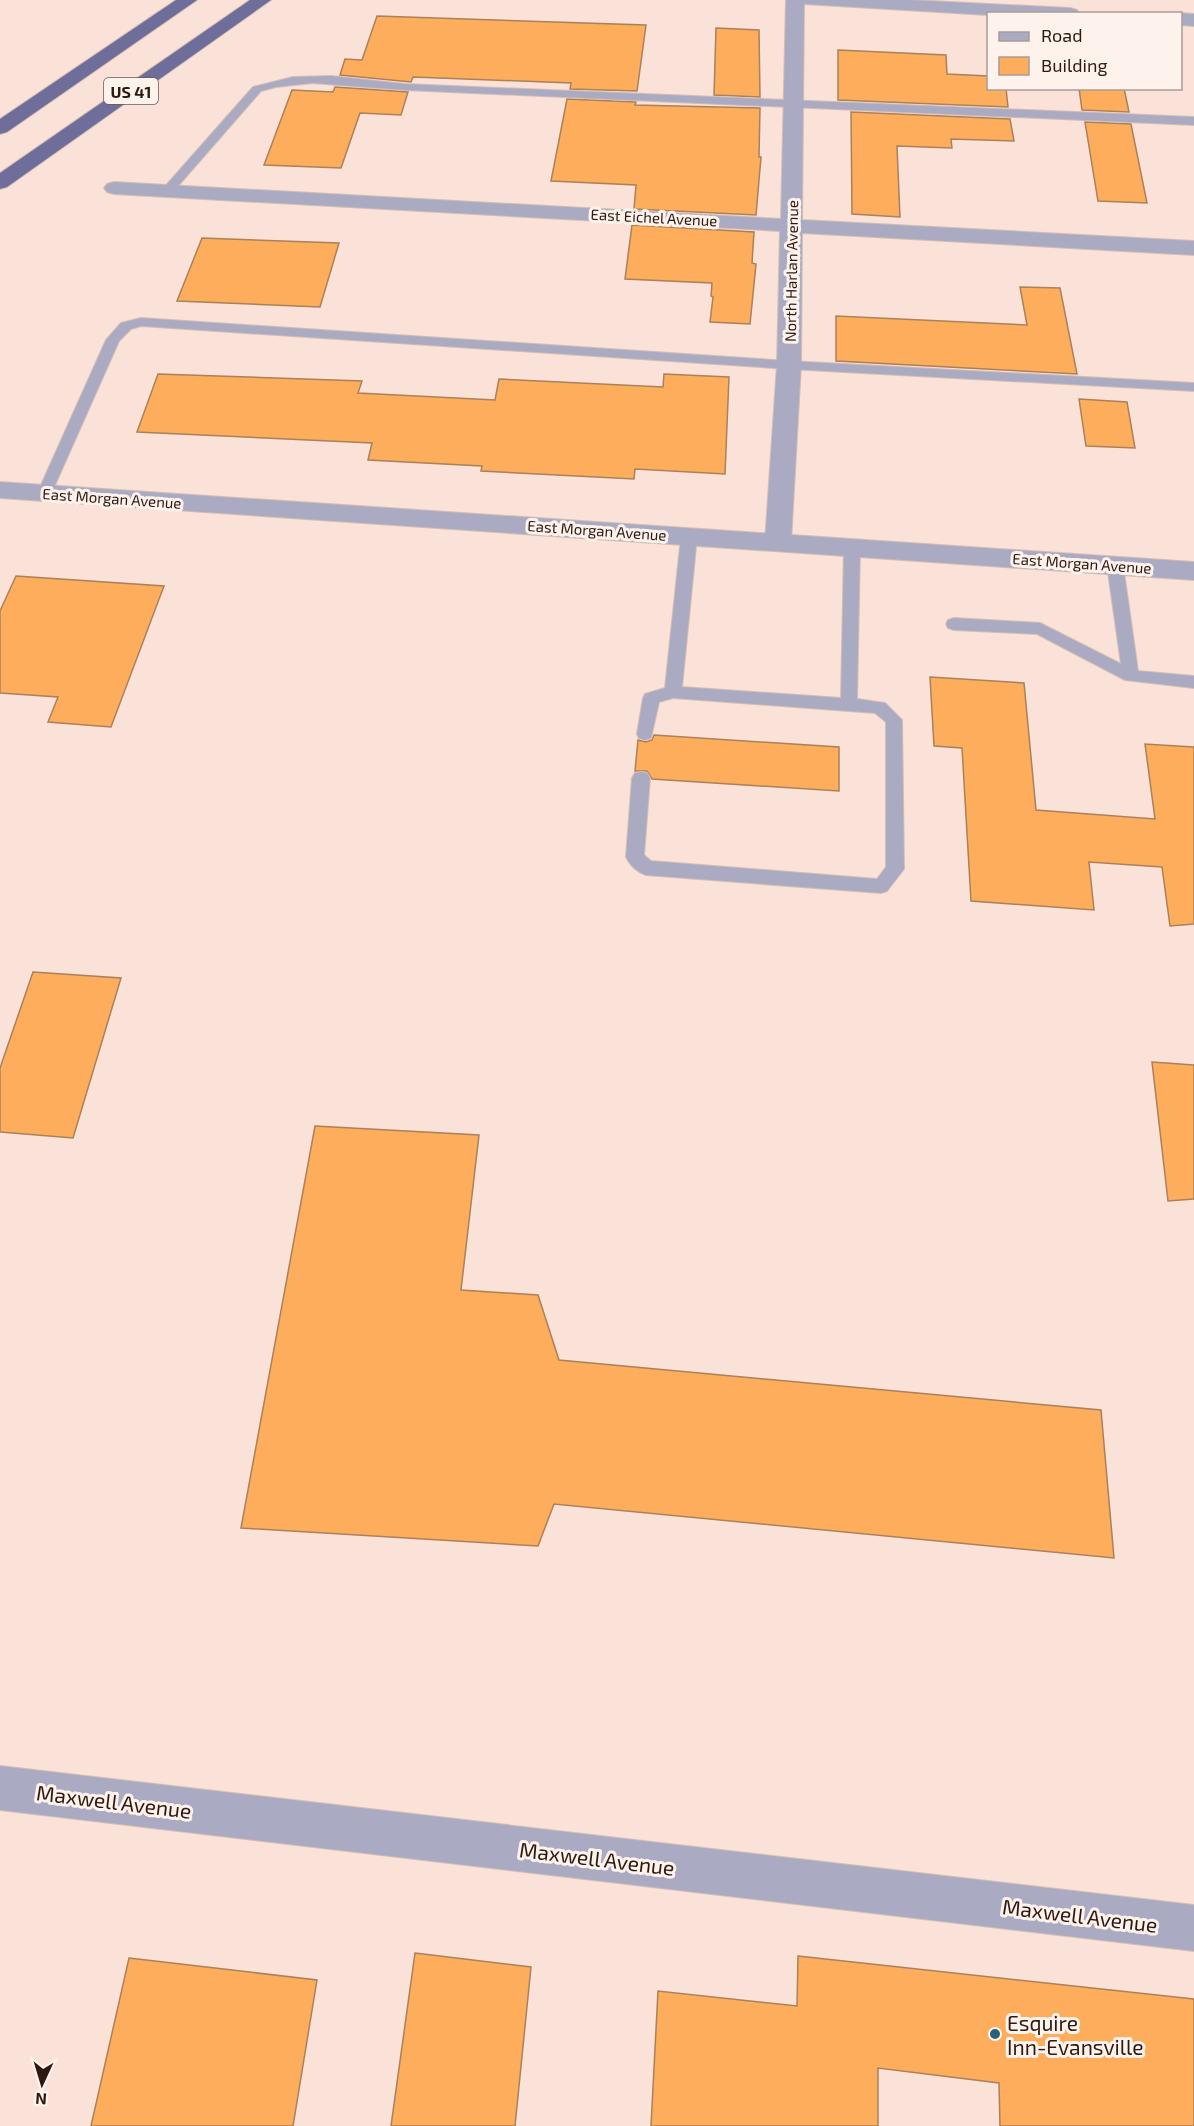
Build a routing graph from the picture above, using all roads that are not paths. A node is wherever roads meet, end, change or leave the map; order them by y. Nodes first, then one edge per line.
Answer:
1 (188, 0) edge
2 (262, 0) edge
3 (795, 0) edge
4 (808, 0) edge
5 (1033, 12) edge
6 (794, 104) junction
7 (1194, 121) edge
8 (0, 128) edge
9 (0, 183) edge
10 (114, 188) dead end
11 (166, 191) junction
12 (792, 225) junction
13 (1194, 248) edge
14 (789, 365) junction
15 (1194, 387) edge
16 (0, 490) edge
17 (44, 494) junction
18 (689, 537) junction
19 (778, 542) junction
20 (852, 548) junction
21 (1115, 565) junction
22 (1194, 571) edge
23 (954, 624) dead end
24 (1131, 676) junction
25 (1194, 682) edge
26 (673, 692) junction
27 (849, 704) junction
28 (645, 734) dead end
29 (641, 778) dead end
30 (0, 1788) edge
31 (1194, 1928) edge

1 - 8 highway, US 41
2 - 9 highway, US 41
3 - 6 street, North Harlan Avenue
4 - 5 street
6 - 7 lane
6 - 11 lane
6 - 12 street, North Harlan Avenue
10 - 11 street, East Eichel Avenue
11 - 12 street, East Eichel Avenue
12 - 13 street, East Eichel Avenue
12 - 14 street, North Harlan Avenue
14 - 15 lane
14 - 17 lane
14 - 19 street, North Harlan Avenue
16 - 17 street, East Morgan Avenue
17 - 18 street, East Morgan Avenue
18 - 19 street, East Morgan Avenue
18 - 26 lane
19 - 20 street, East Morgan Avenue
20 - 21 street, East Morgan Avenue
20 - 27 lane
21 - 22 street, East Morgan Avenue
21 - 24 lane
23 - 24 lane
24 - 25 lane
26 - 27 lane
26 - 28 lane
27 - 29 lane
30 - 31 street, Maxwell Avenue

